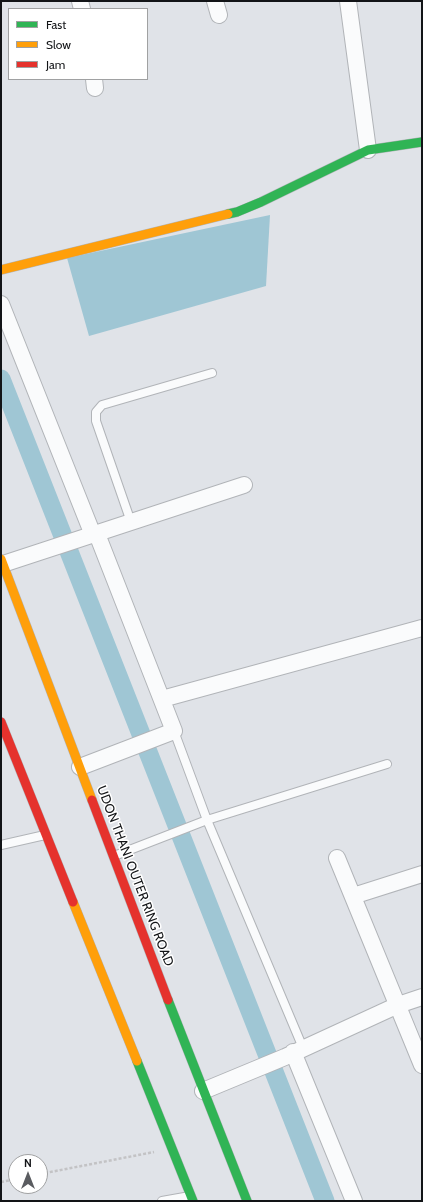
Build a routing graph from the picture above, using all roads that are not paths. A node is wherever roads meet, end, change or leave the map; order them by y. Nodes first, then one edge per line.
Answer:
1 (348, 1) edge
2 (422, 142) edge
3 (368, 150) junction
4 (1, 270) edge
5 (1, 304) edge
6 (212, 373) dead end
7 (244, 486) dead end
8 (131, 522) junction
9 (94, 535) junction
10 (2, 562) edge
11 (422, 628) edge
12 (162, 699) junction
13 (1, 722) edge
14 (171, 733) junction
15 (387, 764) dead end
16 (80, 767) junction
17 (203, 821) junction
18 (46, 835) junction
19 (1, 845) edge
20 (114, 856) junction
21 (337, 858) dead end
22 (422, 874) edge
23 (353, 896) junction
24 (422, 997) edge
25 (398, 1005) junction
26 (294, 1052) junction
27 (422, 1065) edge
28 (203, 1091) junction
29 (192, 1198) edge
30 (162, 1201) edge
31 (247, 1201) edge
32 (354, 1201) edge

1 - 3 street
2 - 3 main road
3 - 4 main road
5 - 9 street
6 - 8 lane
7 - 8 street
8 - 9 street
9 - 10 street
9 - 12 street
10 - 16 main road, UDON THANI OUTER RING ROAD
11 - 12 street
12 - 14 street
13 - 18 main road
14 - 16 street
14 - 17 lane
15 - 17 lane
16 - 20 main road, UDON THANI OUTER RING ROAD
17 - 20 lane
17 - 26 lane
18 - 19 lane
18 - 29 main road
20 - 28 main road, UDON THANI OUTER RING ROAD
21 - 23 street
22 - 23 street
23 - 25 street
24 - 25 street
25 - 26 street
25 - 27 street
26 - 28 street
26 - 32 street
28 - 31 main road, UDON THANI OUTER RING ROAD
29 - 30 lane

